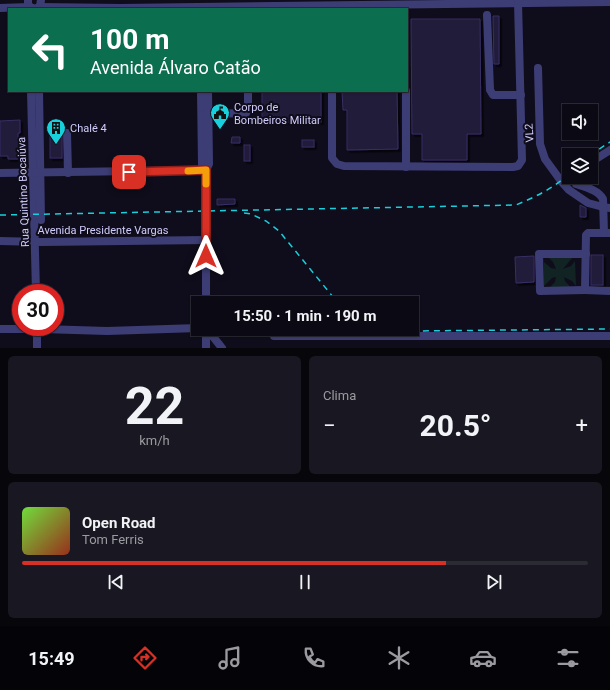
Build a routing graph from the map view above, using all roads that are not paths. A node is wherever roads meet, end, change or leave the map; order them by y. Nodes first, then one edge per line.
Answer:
1 (536, 1) edge
2 (518, 2) junction
3 (610, 2) edge
4 (121, 4) edge
5 (204, 5) edge
6 (35, 6) edge
7 (0, 8) edge
8 (487, 15) dead end
9 (538, 68) dead end
10 (31, 92) edge
11 (39, 92) edge
12 (201, 92) edge
13 (208, 92) edge
14 (248, 92) edge
15 (332, 92) edge
16 (406, 92) edge
17 (521, 95) junction
18 (205, 114) junction
19 (35, 116) junction
20 (67, 133) dead end
21 (610, 150) edge
22 (598, 158) edge
23 (406, 167) junction
24 (206, 170) junction
25 (0, 173) edge
26 (36, 173) junction
27 (68, 173) junction
28 (575, 184) edge
29 (585, 184) edge
30 (569, 190) junction
31 (606, 208) edge
32 (607, 233) edge
33 (206, 240) junction
34 (0, 242) edge
35 (38, 242) junction
36 (586, 254) junction
37 (39, 284) edge
38 (585, 290) junction
39 (610, 291) edge
40 (206, 296) edge
41 (191, 328) edge
42 (0, 329) edge
43 (12, 329) edge
44 (64, 329) edge
45 (38, 336) edge
46 (40, 336) edge
47 (207, 336) edge
48 (213, 336) edge
49 (419, 336) edge
50 (610, 336) edge
51 (37, 348) edge
52 (42, 348) edge
53 (206, 348) edge
54 (222, 348) edge

1 - 2 street
1 - 3 street
2 - 5 street
2 - 17 street
4 - 5 street
4 - 6 street
6 - 7 street
8 - 17 street
9 - 30 street, VL2
10 - 19 street, Rua Quintino Bocaiúva
11 - 19 street, Rua Quintino Bocaiúva
12 - 18 street
13 - 18 street
14 - 18 street
15 - 23 street
16 - 23 street
17 - 23 street
18 - 24 street
19 - 26 street, Rua Quintino Bocaiúva
20 - 27 street
21 - 22 street
24 - 27 street
24 - 33 street
25 - 26 street
26 - 27 street
26 - 35 street, Rua Quintino Bocaiúva
28 - 30 street
29 - 31 street
30 - 31 street, VL2
31 - 32 street
32 - 36 street
33 - 35 street, Avenida Presidente Vargas
33 - 40 street
34 - 35 street, Avenida Presidente Vargas
35 - 37 street, Rua Quintino Bocaiúva
36 - 38 street
36 - 38 street
38 - 39 street
41 - 44 street
42 - 43 street
45 - 51 street
46 - 52 street
47 - 53 street
48 - 54 street
49 - 50 street

